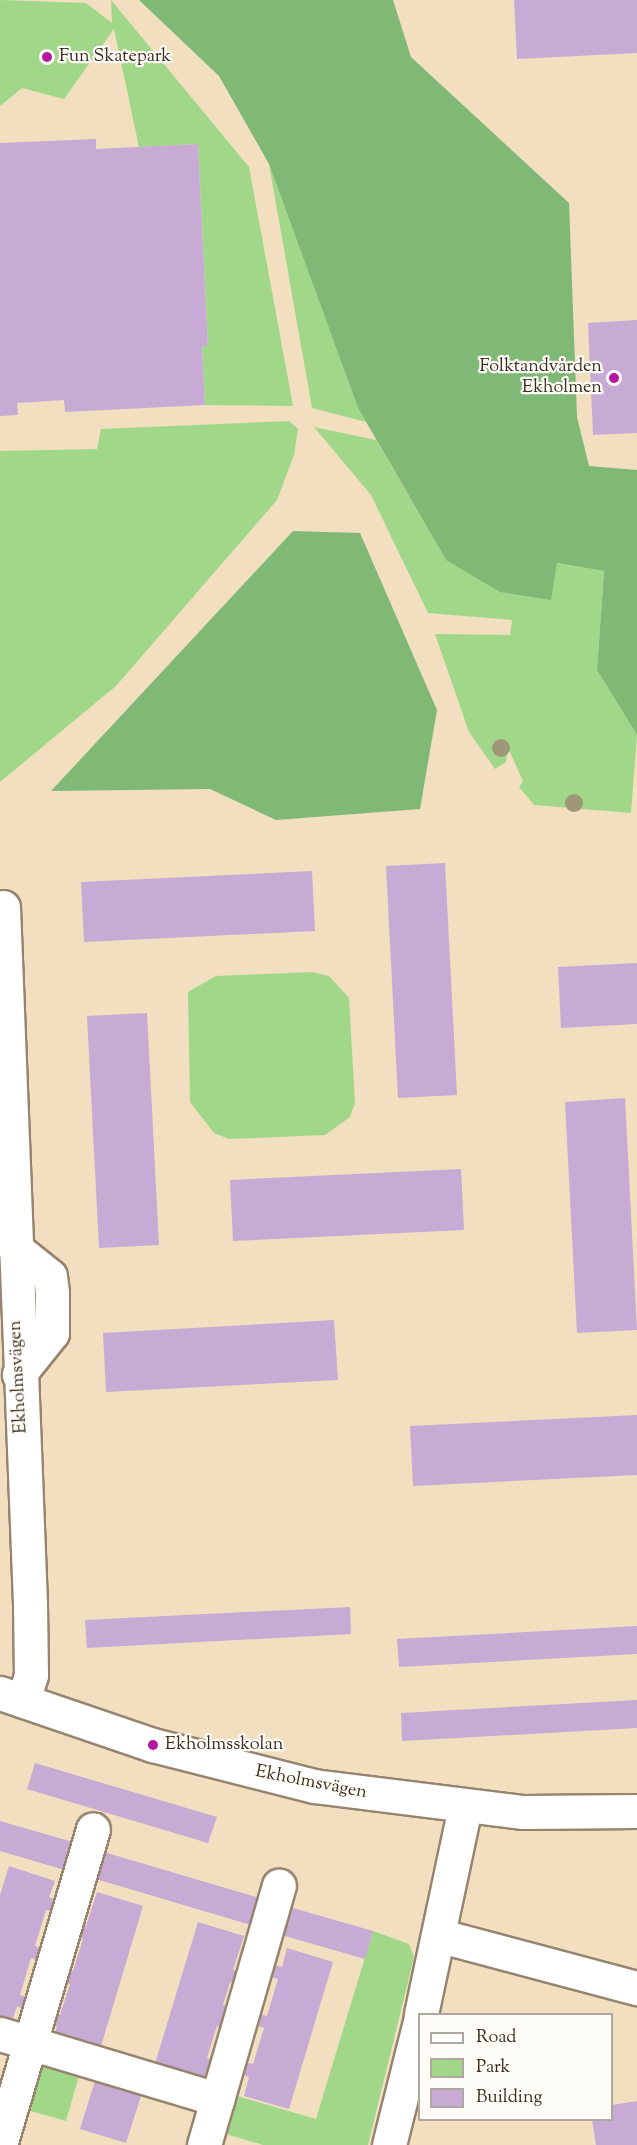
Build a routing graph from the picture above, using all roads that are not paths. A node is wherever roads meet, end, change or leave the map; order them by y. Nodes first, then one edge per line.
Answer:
1 (3, 907) dead end
2 (12, 1697) edge
3 (465, 1807) junction
4 (637, 1811) edge
5 (93, 1829) dead end
6 (279, 1886) dead end
7 (441, 1936) junction
8 (637, 1988) edge
9 (421, 2013) edge
10 (418, 2030) edge
11 (15, 2038) edge
12 (218, 2099) junction
13 (0, 2145) edge
14 (204, 2145) edge
15 (389, 2145) edge

1 - 2 street, Ekholmsvägen
2 - 3 street, Ekholmsvägen
3 - 4 street, Ekholmsvägen
3 - 7 street
5 - 11 street
6 - 12 street
7 - 8 street
7 - 9 street
10 - 15 street
11 - 12 street
11 - 13 street
12 - 14 street

